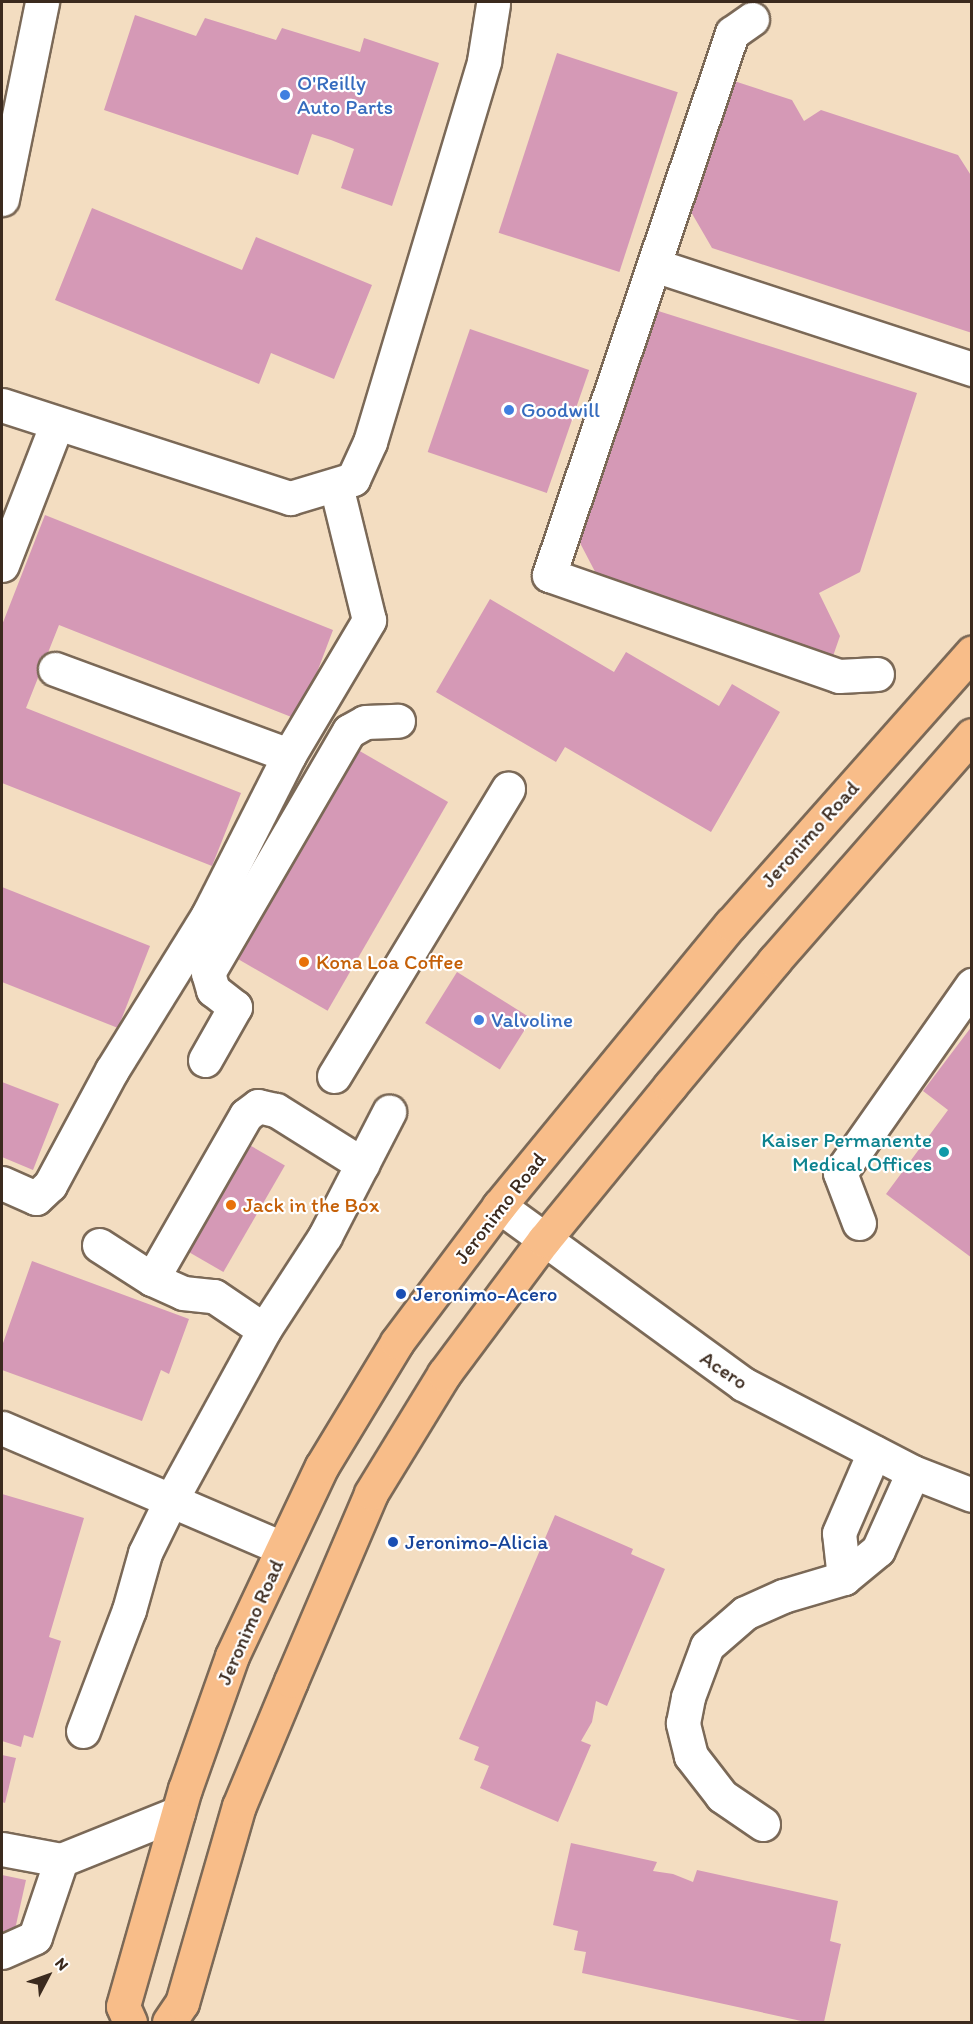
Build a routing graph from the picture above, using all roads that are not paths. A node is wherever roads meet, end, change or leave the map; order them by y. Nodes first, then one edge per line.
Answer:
1 (42, 2) edge
2 (493, 4) dead end
3 (752, 19) dead end
4 (2, 199) edge
5 (654, 265) junction
6 (972, 369) edge
7 (2, 405) edge
8 (57, 423) junction
9 (336, 486) junction
10 (2, 565) edge
11 (972, 653) edge
12 (55, 669) dead end
13 (877, 674) dead end
14 (398, 721) dead end
15 (972, 735) edge
16 (289, 755) junction
17 (508, 789) dead end
18 (972, 985) edge
19 (205, 1060) dead end
20 (334, 1076) dead end
21 (389, 1112) dead end
22 (362, 1164) junction
23 (2, 1183) edge
24 (499, 1206) junction
25 (859, 1223) dead end
26 (544, 1240) junction
27 (99, 1245) dead end
28 (152, 1279) junction
29 (264, 1330) junction
30 (2, 1428) edge
31 (874, 1452) junction
32 (913, 1472) junction
33 (972, 1495) edge
34 (171, 1500) junction
35 (282, 1548) junction
36 (844, 1578) junction
37 (83, 1731) dead end
38 (178, 1813) junction
39 (763, 1824) dead end
40 (2, 1849) edge
41 (61, 1860) junction
42 (2, 1952) edge
43 (130, 2022) edge
44 (169, 2022) edge

1 - 4 street
2 - 9 street
3 - 5 street
5 - 6 street
5 - 13 street
7 - 8 street
8 - 9 street
8 - 10 street
9 - 16 street
11 - 24 main road, Jeronimo Road
12 - 16 street
14 - 19 street
15 - 26 main road
16 - 23 street
17 - 20 street
18 - 25 street
21 - 22 street
22 - 28 street
22 - 29 street
24 - 26 street, Acero
24 - 35 main road, Jeronimo Road
26 - 31 street, Acero
26 - 44 main road
27 - 28 street
28 - 29 street
29 - 34 street
30 - 34 street
31 - 32 street, Acero
31 - 36 street
32 - 33 street, Acero
32 - 36 street
34 - 35 street
34 - 37 street
35 - 38 main road, Jeronimo Road
36 - 39 street
38 - 41 street
38 - 43 main road, Jeronimo Road
40 - 41 street
41 - 42 street

